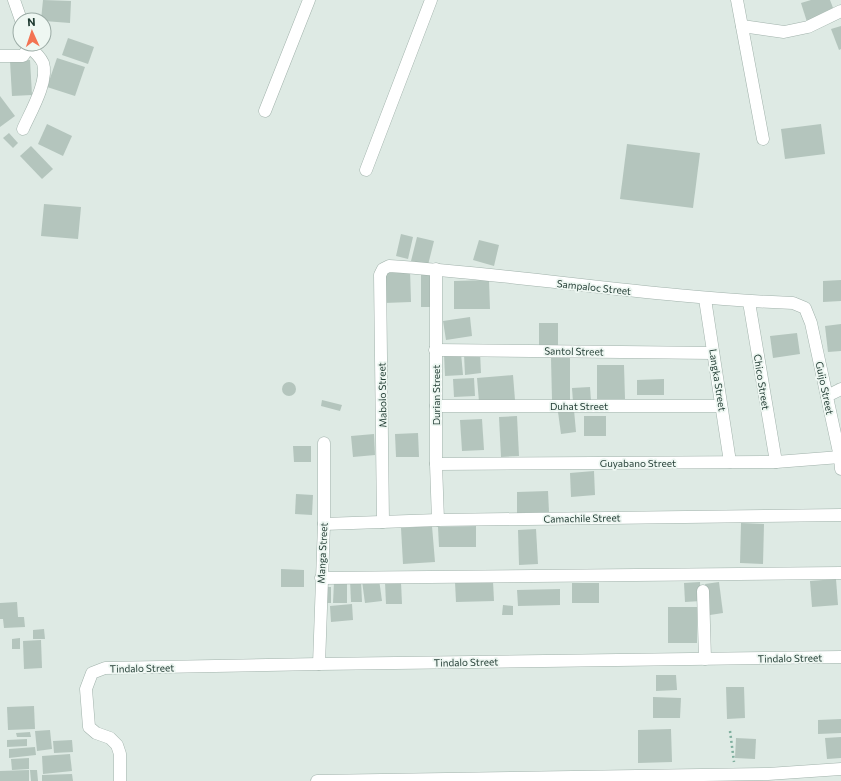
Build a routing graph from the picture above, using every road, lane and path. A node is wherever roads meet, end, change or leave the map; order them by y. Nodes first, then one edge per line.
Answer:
1 (14, 0) edge
2 (309, 0) edge
3 (432, 0) edge
4 (737, 0) edge
5 (841, 11) edge
6 (18, 12) edge
7 (742, 26) junction
8 (24, 52) edge
9 (36, 52) edge
10 (0, 56) edge
11 (264, 111) dead end
12 (23, 129) dead end
13 (763, 139) dead end
14 (366, 170) dead end
15 (383, 269) joint
16 (436, 269) junction
17 (705, 299) junction
18 (749, 302) junction
19 (806, 308) joint
20 (435, 350) junction
21 (713, 353) junction
22 (841, 389) edge
23 (827, 396) junction
24 (436, 406) junction
25 (722, 406) junction
26 (324, 443) dead end
27 (730, 462) junction
28 (776, 462) junction
29 (840, 463) edge
30 (436, 464) junction
31 (841, 515) edge
32 (438, 520) junction
33 (383, 522) junction
34 (324, 524) junction
35 (841, 573) edge
36 (321, 578) junction
37 (703, 591) dead end
38 (841, 657) edge
39 (705, 659) junction
40 (319, 664) junction
41 (730, 731) dead end
42 (841, 769) edge
43 (736, 774) junction
44 (120, 781) edge
45 (317, 781) edge

1 - 6 street
2 - 11 street
3 - 14 street
4 - 7 street
5 - 7 street
7 - 13 street
8 - 10 street
9 - 12 street
15 - 16 street, Sampaloc Street
15 - 33 street, Mabolo Street
16 - 17 street, Sampaloc Street
16 - 20 street, Durian Street
17 - 18 street, Sampaloc Street
17 - 21 street, Langka Street
18 - 19 street, Sampaloc Street
18 - 28 street, Chico Street
19 - 23 street, Guijo Street
20 - 21 street, Santol Street
20 - 24 street, Durian Street
21 - 25 street, Langka Street
22 - 23 street
23 - 29 street, Guijo Street
24 - 25 street, Duhat Street
24 - 30 street, Durian Street
25 - 27 street, Langka Street
26 - 34 street, Manga Street
27 - 28 street, Guyabano Street
27 - 30 street, Guyabano Street
28 - 29 street, Guyabano Street
30 - 32 street, Durian Street
31 - 32 street, Camachile Street
32 - 33 street, Camachile Street
33 - 34 street, Camachile Street
34 - 36 street, Manga Street
35 - 36 street
36 - 40 street, Manga Street
37 - 39 street
38 - 39 street, Tindalo Street
39 - 40 street, Tindalo Street
40 - 44 street, Tindalo Street
41 - 43 path
42 - 43 street
43 - 45 street

